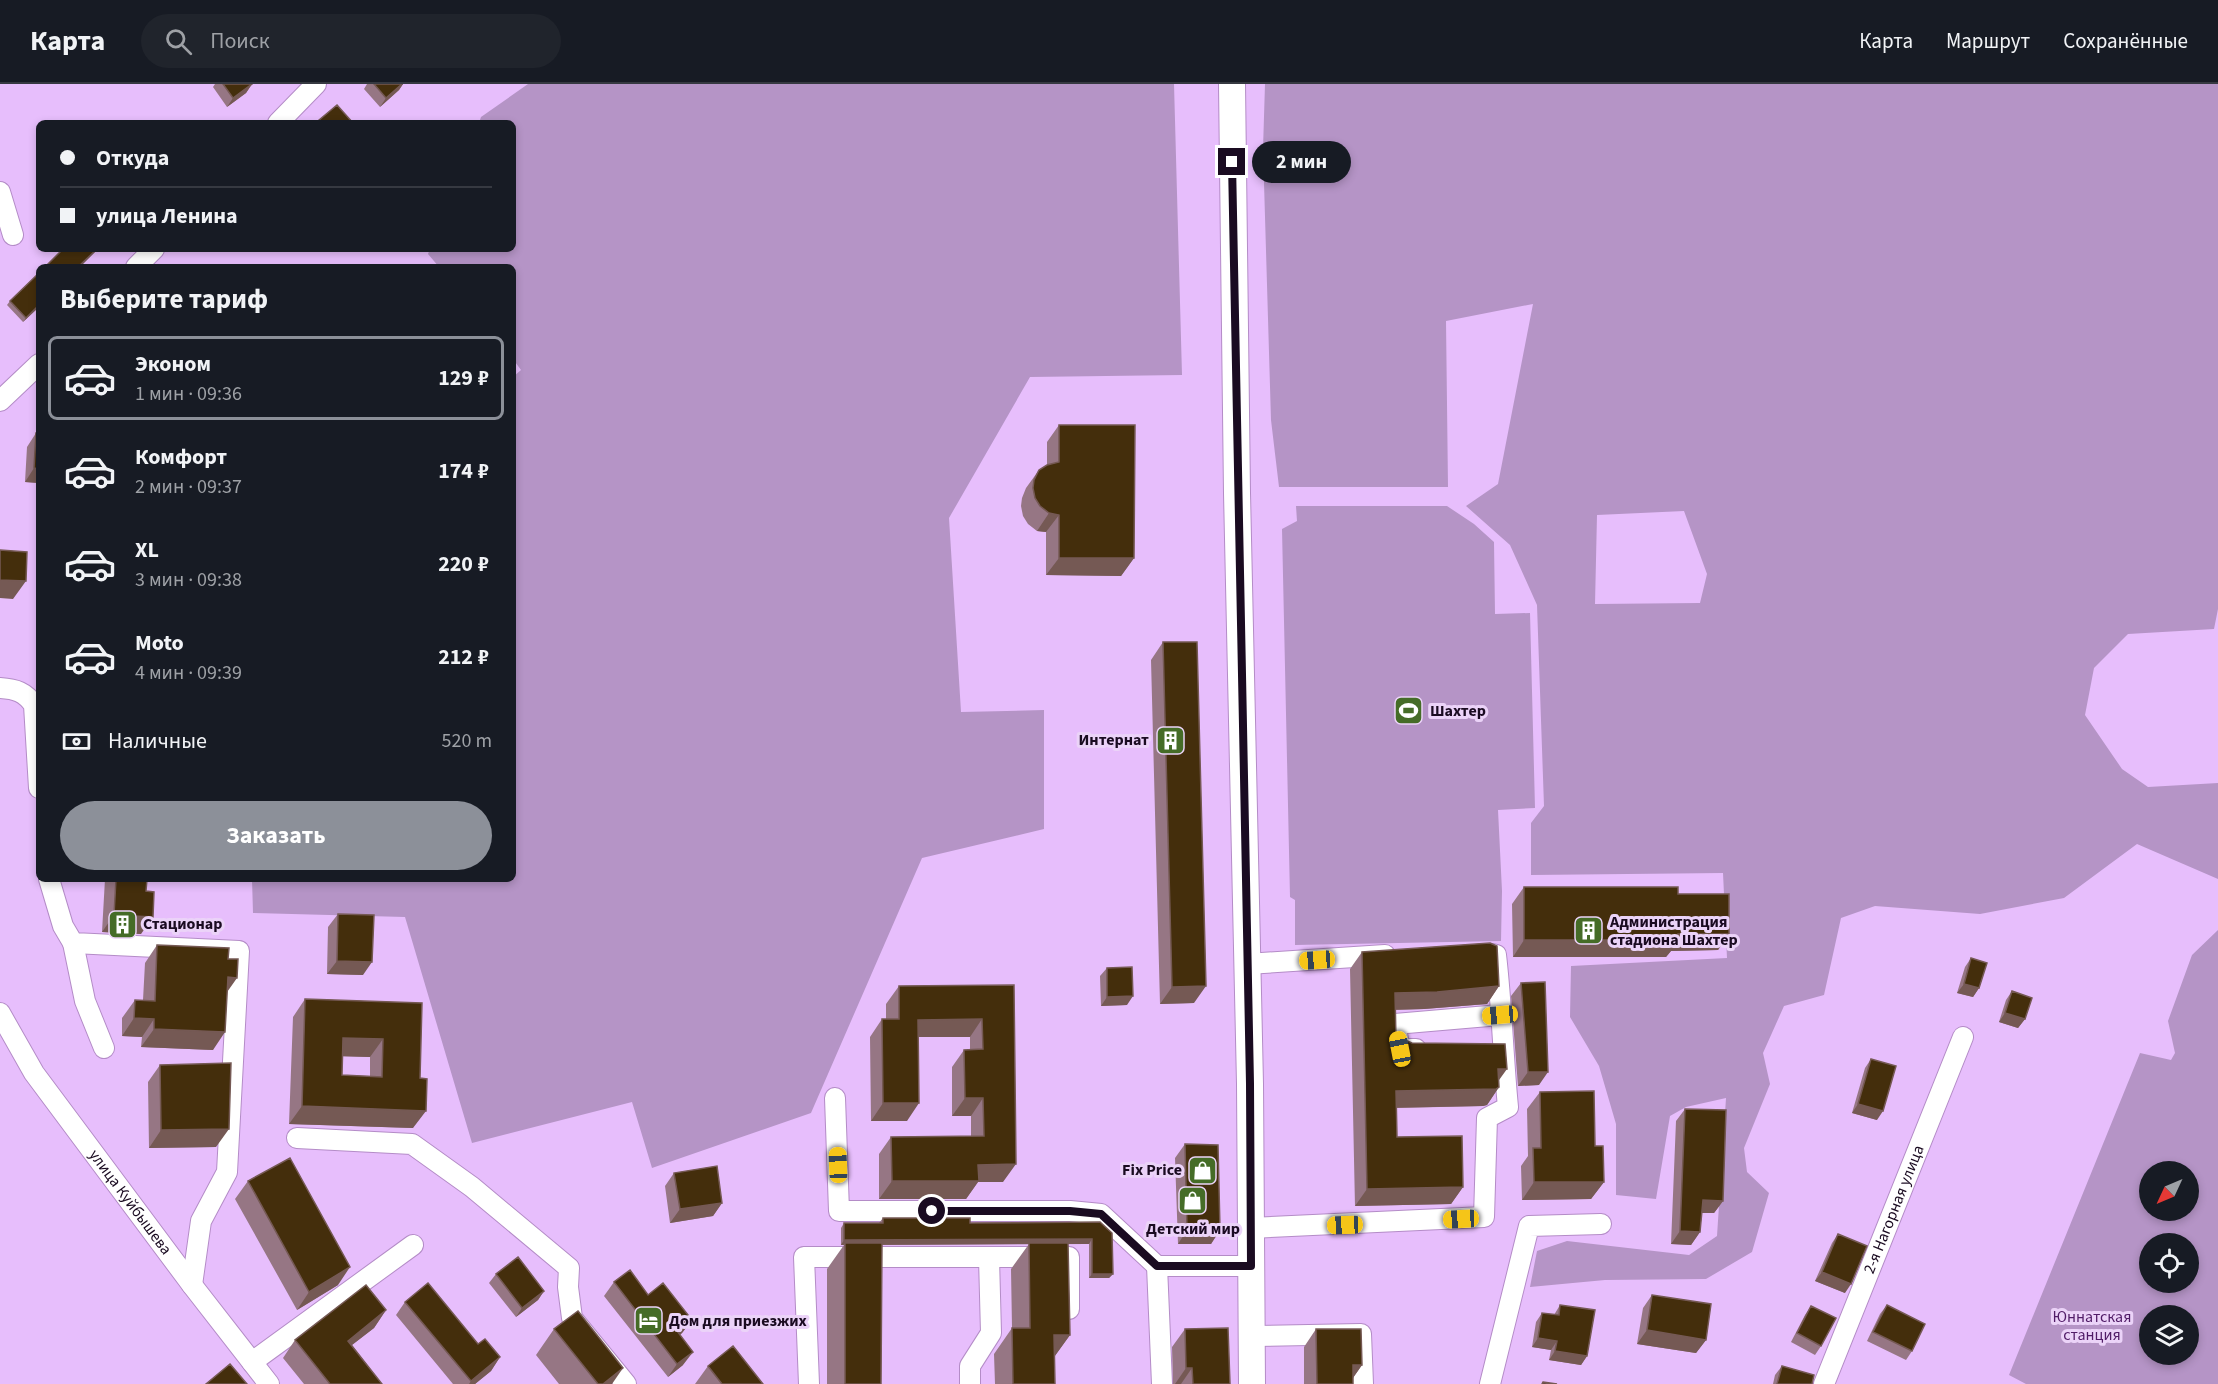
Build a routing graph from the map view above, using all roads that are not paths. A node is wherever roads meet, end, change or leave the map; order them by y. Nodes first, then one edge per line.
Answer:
1 (316, 84) edge
2 (1232, 84) edge
3 (281, 120) edge
4 (0, 192) edge
5 (13, 235) dead end
6 (151, 252) edge
7 (139, 264) edge
8 (36, 367) edge
9 (0, 400) edge
10 (0, 688) edge
11 (36, 738) edge
12 (50, 882) edge
13 (73, 943) junction
14 (1479, 949) edge
15 (1409, 954) edge
16 (1247, 964) junction
17 (0, 1013) edge
18 (1500, 1015) junction
19 (1963, 1037) dead end
20 (104, 1048) dead end
21 (1434, 1049) edge
22 (1480, 1050) edge
23 (1503, 1050) junction
24 (835, 1098) dead end
25 (297, 1138) dead end
26 (1601, 1224) dead end
27 (1251, 1228) junction
28 (413, 1245) dead end
29 (989, 1258) junction
30 (1157, 1266) junction
31 (1251, 1266) junction
32 (192, 1285) junction
33 (1069, 1321) edge
34 (1252, 1336) junction
35 (252, 1362) junction
36 (269, 1384) edge
37 (626, 1384) edge
38 (809, 1384) edge
39 (970, 1384) edge
40 (1162, 1384) edge
41 (1252, 1384) edge
42 (1363, 1384) edge
43 (1490, 1384) edge
44 (1824, 1384) edge

1 - 3 street
2 - 16 main road
4 - 5 street
6 - 7 street
8 - 9 street
10 - 11 street
12 - 13 street
13 - 20 street
13 - 32 street
14 - 18 street
15 - 16 street
16 - 27 main road
17 - 32 street, улица Куйбышева
18 - 21 street
18 - 23 street
19 - 44 street, 2-я Нагорная улица
22 - 23 street
23 - 27 street
24 - 30 street
25 - 37 street
26 - 43 street
27 - 31 main road
28 - 35 street
29 - 33 street
29 - 38 street
29 - 39 street
30 - 31 street
30 - 40 street
31 - 34 main road
32 - 35 street, улица Куйбышева
34 - 41 main road
34 - 42 street
35 - 36 street, улица Куйбышева

